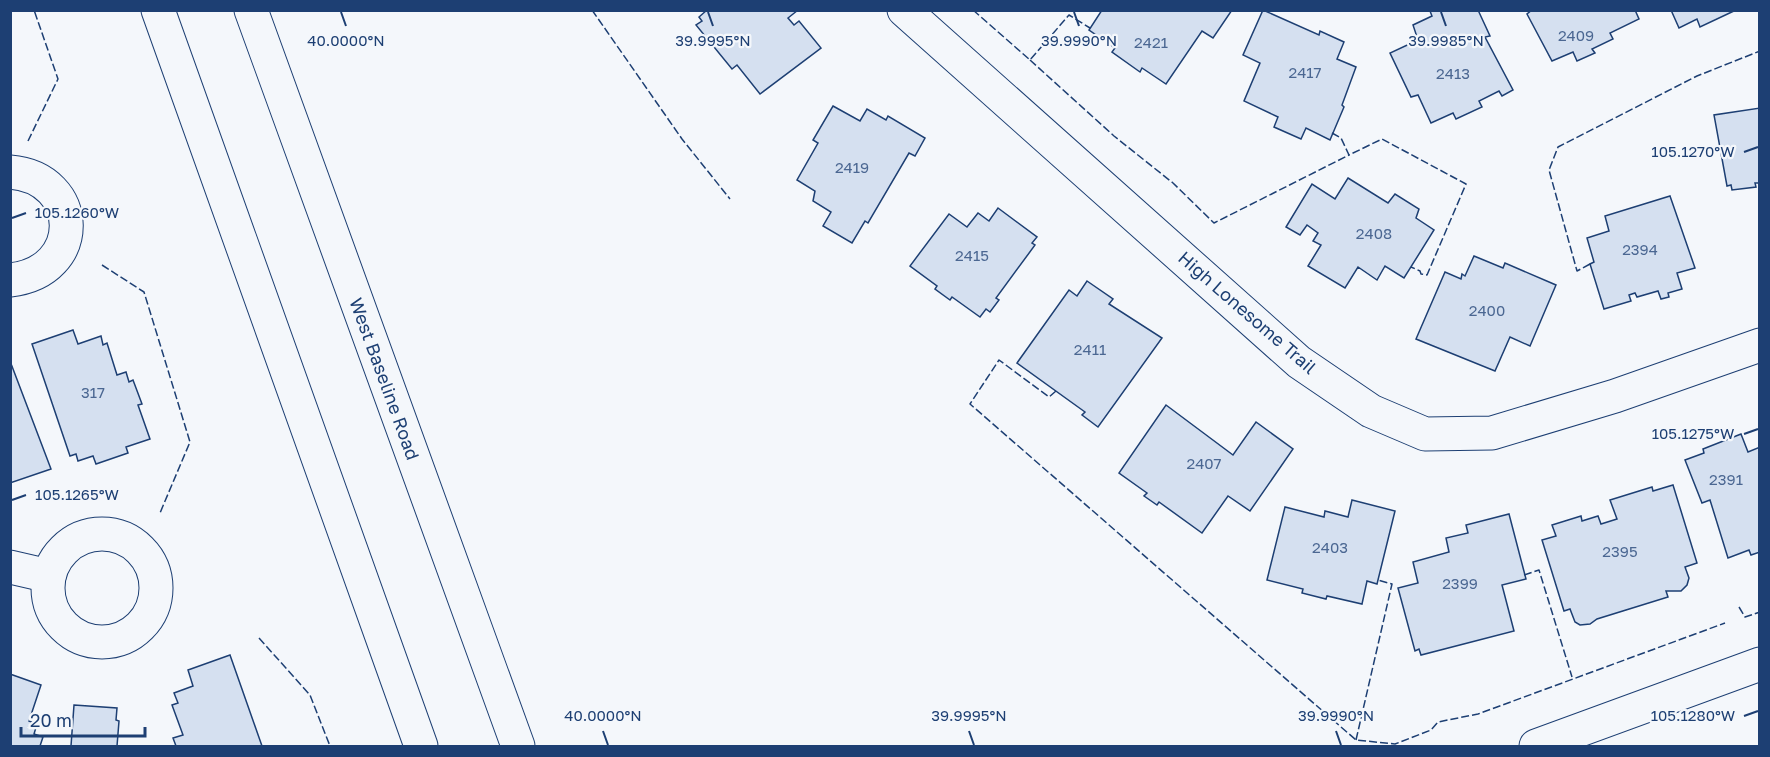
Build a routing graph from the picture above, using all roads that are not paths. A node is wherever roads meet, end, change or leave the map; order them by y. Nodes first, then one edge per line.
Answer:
1 (158, 10) edge
2 (251, 10) edge
3 (904, 10) edge
4 (10, 172) edge
5 (10, 280) edge
6 (1760, 345) edge
7 (10, 567) edge
8 (49, 576) dead end
9 (1760, 664) edge
10 (421, 747) edge
11 (518, 747) edge
12 (1536, 747) edge

1 - 10 main road
2 - 11 main road, West Baseline Road
3 - 6 main road, High Lonesome Trail
4 - 5 main road
7 - 8 main road
9 - 12 main road

